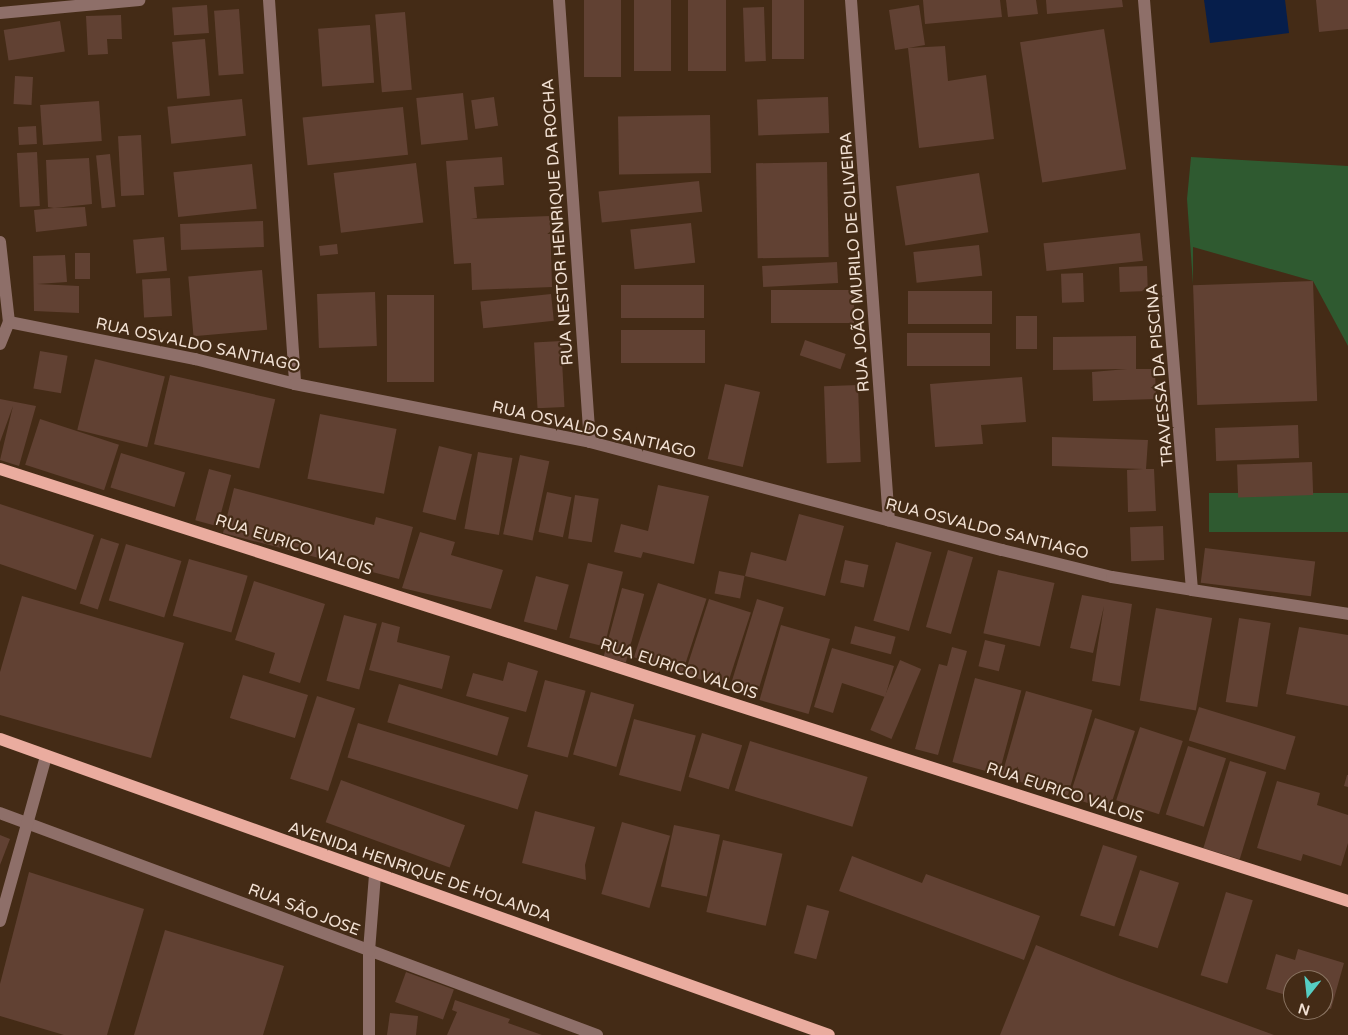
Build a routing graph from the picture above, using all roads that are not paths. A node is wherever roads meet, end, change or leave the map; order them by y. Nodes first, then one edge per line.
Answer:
1 (140, 0) edge
2 (270, 0) edge
3 (559, 0) edge
4 (851, 0) edge
5 (1144, 0) edge
6 (0, 13) edge
7 (0, 242) edge
8 (9, 322) junction
9 (0, 344) edge
10 (295, 384) junction
11 (590, 442) junction
12 (0, 469) edge
13 (889, 521) junction
14 (1192, 590) junction
15 (1348, 614) edge
16 (0, 739) edge
17 (46, 756) junction
18 (0, 812) edge
19 (29, 824) junction
20 (374, 874) junction
21 (1348, 901) edge
22 (0, 921) edge
23 (369, 951) junction
24 (369, 1035) edge
25 (597, 1035) edge
26 (829, 1035) edge

1 - 6 street
2 - 10 street
3 - 11 street, RUA NESTOR HENRIQUE DA ROCHA
4 - 13 street, RUA JOÃO MURILO DE OLIVEIRA
5 - 14 street, TRAVESSA DA PISCINA
7 - 8 street
8 - 9 street
8 - 10 street, RUA OSVALDO SANTIAGO
10 - 11 street, RUA OSVALDO SANTIAGO
11 - 13 street, RUA OSVALDO SANTIAGO
12 - 21 main road, RUA EURICO VALOIS
13 - 14 street, RUA OSVALDO SANTIAGO
14 - 15 street
16 - 17 main road, AVENIDA HENRIQUE DE HOLANDA
17 - 19 street
17 - 20 main road, AVENIDA HENRIQUE DE HOLANDA
18 - 19 street, RUA SÃO JOSE
19 - 22 street
19 - 23 street, RUA SÃO JOSE
20 - 23 street
20 - 26 main road, AVENIDA HENRIQUE DE HOLANDA
23 - 24 street
23 - 25 street, RUA SÃO JOSE

